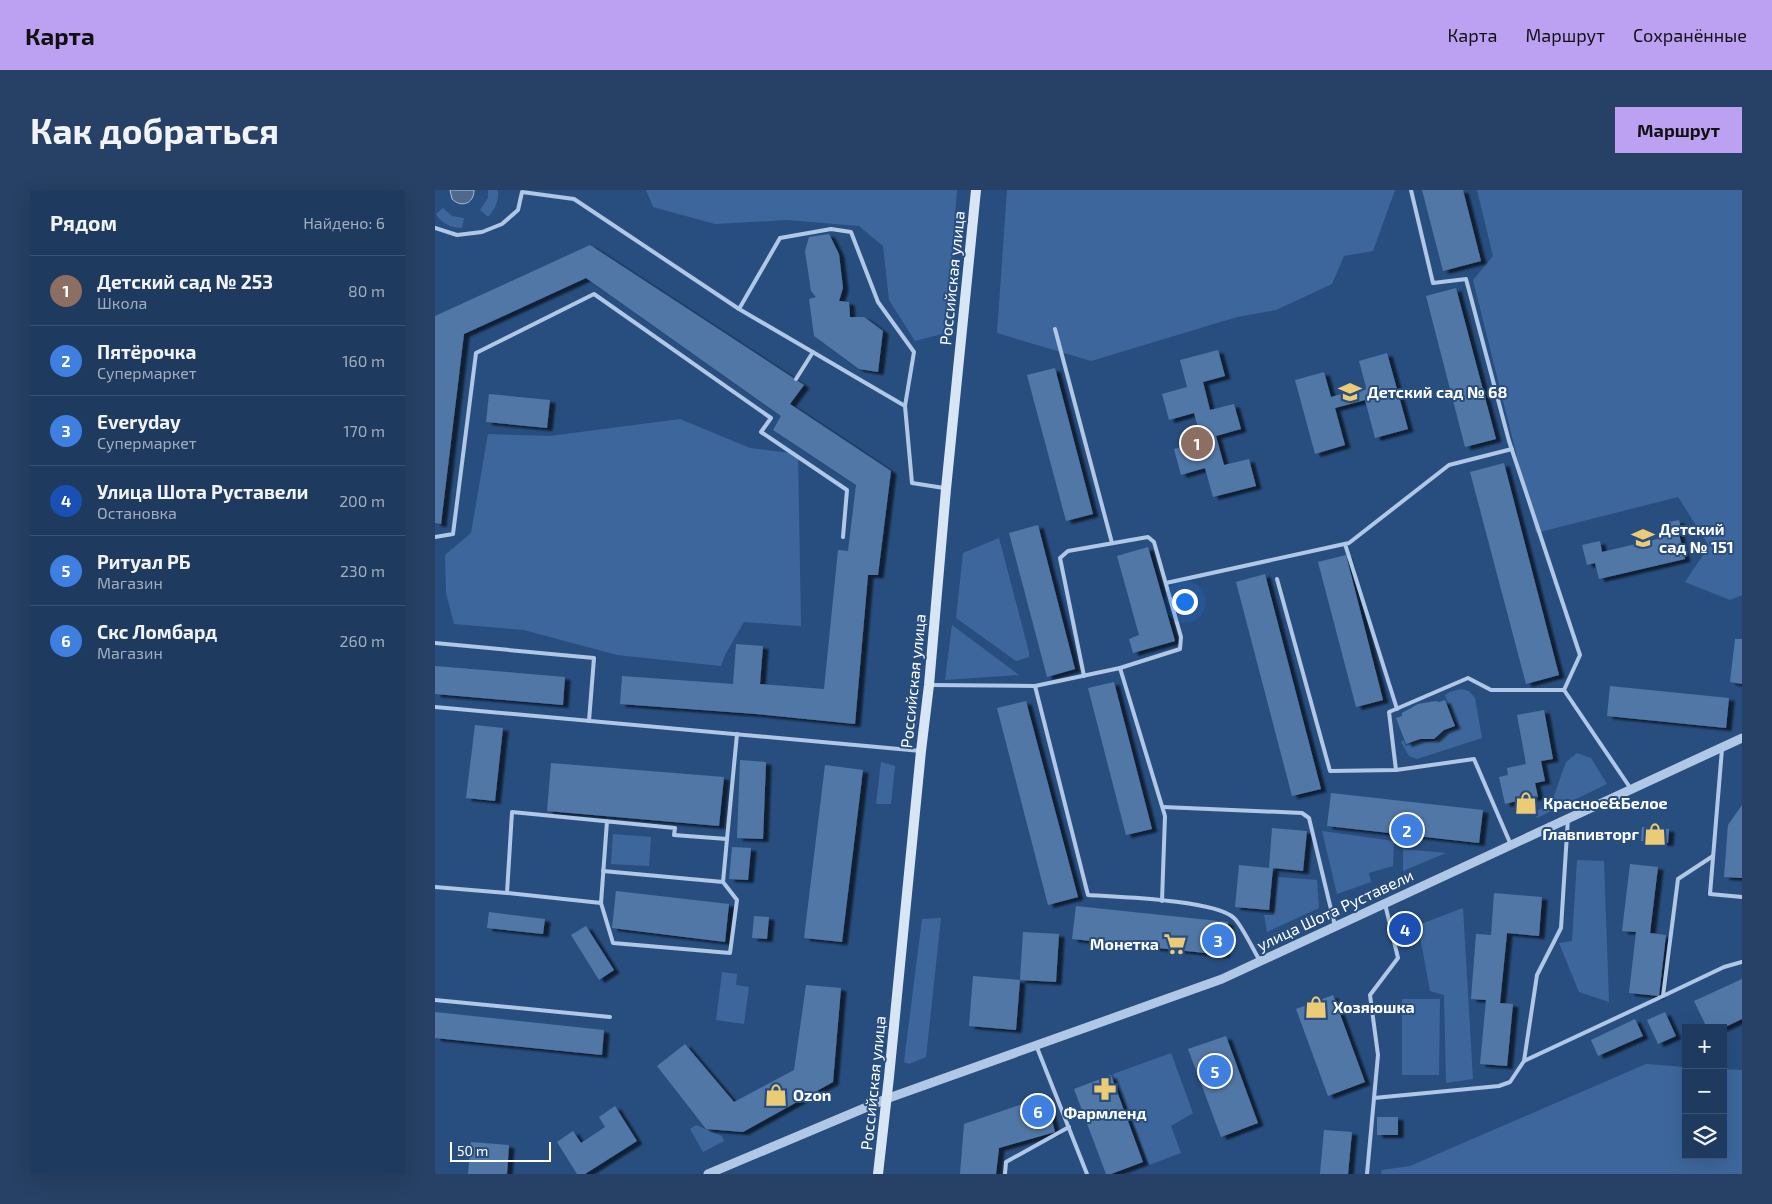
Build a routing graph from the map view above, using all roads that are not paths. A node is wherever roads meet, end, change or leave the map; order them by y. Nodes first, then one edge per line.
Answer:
1 (976, 190) edge
2 (1411, 190) edge
3 (521, 191) edge
4 (435, 228) edge
5 (739, 309) junction
6 (1055, 329) dead end
7 (813, 352) junction
8 (796, 379) dead end
9 (905, 406) junction
10 (1512, 449) junction
11 (946, 489) junction
12 (435, 537) edge
13 (843, 538) dead end
14 (1112, 543) junction
15 (1345, 544) junction
16 (1277, 579) dead end
17 (1166, 583) junction
18 (435, 643) edge
19 (1120, 668) junction
20 (1084, 676) junction
21 (929, 685) junction
22 (1035, 686) junction
23 (1564, 690) junction
24 (435, 707) edge
25 (1397, 709) junction
26 (589, 721) junction
27 (737, 734) junction
28 (1742, 738) edge
29 (1722, 747) junction
30 (921, 751) junction
31 (1396, 770) junction
32 (1631, 789) junction
33 (1163, 807) junction
34 (1569, 818) junction
35 (607, 822) junction
36 (727, 839) junction
37 (1511, 845) junction
38 (1713, 856) junction
39 (603, 871) junction
40 (723, 882) junction
41 (435, 886) edge
42 (507, 893) junction
43 (1742, 897) edge
44 (1162, 901) junction
45 (601, 903) junction
46 (1385, 904) junction
47 (1335, 926) junction
48 (1260, 961) junction
49 (1742, 962) edge
50 (1663, 996) junction
51 (435, 1000) edge
52 (610, 1017) dead end
53 (1036, 1045) junction
54 (1524, 1061) junction
55 (886, 1098) junction
56 (1374, 1098) junction
57 (1069, 1127) junction
58 (708, 1174) edge
59 (878, 1174) edge
60 (1005, 1174) edge
61 (1087, 1174) edge
62 (1367, 1174) edge

1 - 11 main road, Российская улица
2 - 10 lane
3 - 4 lane
3 - 5 lane
5 - 7 lane
5 - 9 lane
6 - 14 lane
7 - 8 lane
7 - 9 lane
9 - 11 lane
10 - 15 lane
10 - 23 lane
11 - 21 main road, Российская улица
12 - 13 lane
14 - 17 lane
14 - 20 lane
15 - 17 lane
15 - 25 lane
16 - 31 lane
17 - 19 lane
18 - 26 lane
19 - 20 lane
19 - 33 lane
20 - 22 lane
21 - 22 lane
21 - 30 main road, Российская улица
22 - 44 lane
23 - 25 lane
23 - 32 lane
24 - 26 lane
25 - 31 lane
26 - 27 lane
27 - 30 lane
27 - 36 lane
28 - 29 street, улица Шота Руставели
29 - 32 street, улица Шота Руставели
29 - 38 lane
30 - 55 main road, Российская улица
31 - 37 lane
32 - 34 street, улица Шота Руставели
33 - 44 lane
33 - 47 lane
34 - 37 street, улица Шота Руставели
34 - 54 lane
35 - 36 lane
35 - 39 lane
35 - 42 lane
36 - 40 lane
37 - 46 street, улица Шота Руставели
38 - 43 lane
38 - 50 lane
39 - 40 lane
39 - 45 lane
40 - 45 lane
41 - 42 lane
42 - 45 lane
44 - 48 lane
46 - 47 street, улица Шота Руставели
46 - 56 lane
47 - 48 street, улица Шота Руставели
48 - 53 street, улица Шота Руставели
49 - 50 lane
50 - 54 lane
51 - 52 lane
53 - 55 street, улица Шота Руставели
53 - 57 lane
54 - 56 lane
55 - 58 street, улица Шота Руставели
55 - 59 main road, Российская улица
56 - 62 lane
57 - 60 lane
57 - 61 lane

